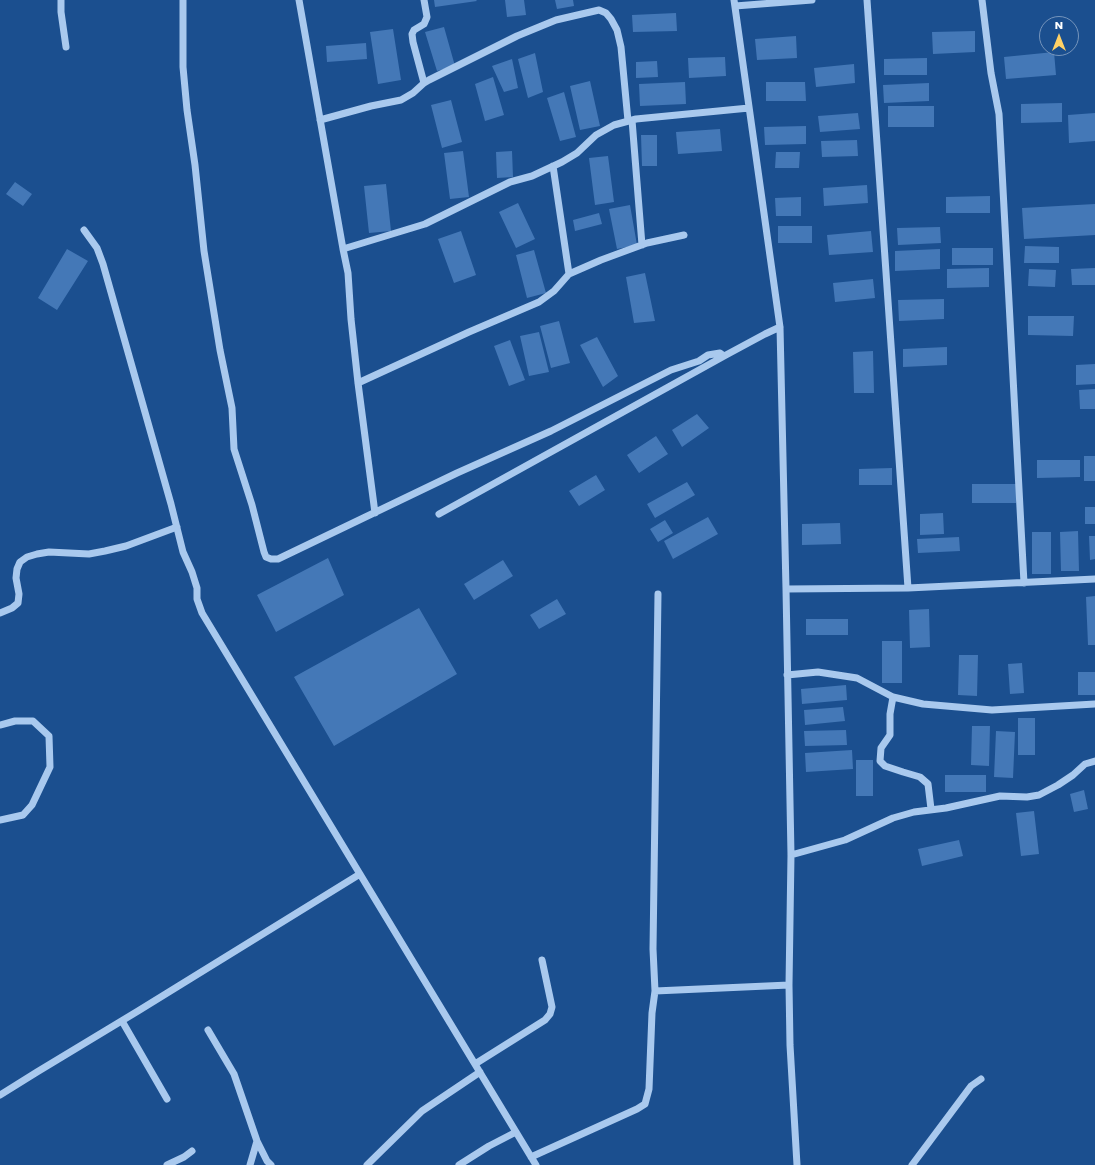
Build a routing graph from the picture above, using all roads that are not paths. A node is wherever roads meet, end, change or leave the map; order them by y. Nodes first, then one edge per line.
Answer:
1 (61, 0) edge
2 (183, 0) edge
3 (299, 0) edge
4 (424, 0) edge
5 (812, 0) edge
6 (867, 0) edge
7 (982, 0) edge
8 (734, 3) edge
9 (66, 47) dead end
10 (424, 83) junction
11 (749, 108) junction
12 (320, 120) junction
13 (630, 120) junction
14 (553, 166) junction
15 (84, 230) dead end
16 (684, 235) dead end
17 (642, 245) junction
18 (343, 249) junction
19 (569, 274) junction
20 (780, 327) junction
21 (724, 356) junction
22 (358, 383) junction
23 (375, 513) junction
24 (439, 514) dead end
25 (177, 527) junction
26 (1095, 579) edge
27 (1024, 583) junction
28 (908, 588) junction
29 (786, 589) junction
30 (658, 594) dead end
31 (0, 613) edge
32 (787, 674) junction
33 (893, 697) junction
34 (1095, 704) edge
35 (0, 725) edge
36 (1095, 761) edge
37 (931, 809) junction
38 (0, 820) edge
39 (791, 855) junction
40 (360, 874) junction
41 (542, 960) dead end
42 (789, 985) junction
43 (655, 991) junction
44 (122, 1021) junction
45 (208, 1030) dead end
46 (475, 1064) junction
47 (480, 1072) junction
48 (981, 1079) dead end
49 (0, 1095) edge
50 (168, 1099) dead end
51 (516, 1132) junction
52 (257, 1141) junction
53 (192, 1151) dead end
54 (531, 1158) junction
55 (167, 1165) edge
56 (250, 1165) edge
57 (271, 1165) edge
58 (368, 1165) edge
59 (459, 1165) edge
60 (536, 1165) edge
61 (797, 1165) edge
62 (912, 1165) edge

1 - 9 street
2 - 23 street
3 - 12 street
4 - 10 street
5 - 8 street
6 - 28 street
7 - 27 street
8 - 11 street
10 - 12 street
10 - 13 street
11 - 13 street
11 - 20 street
12 - 18 street
13 - 14 street
13 - 17 street
14 - 18 street
14 - 19 street
15 - 25 street
16 - 17 street
17 - 19 street
18 - 22 street
19 - 22 street
20 - 21 street
20 - 29 street
21 - 23 street
21 - 24 street
22 - 23 street
25 - 31 street
25 - 40 street
26 - 27 street
27 - 28 street
28 - 29 street
29 - 32 street
30 - 43 street
32 - 33 street
32 - 39 street
33 - 34 street
33 - 37 street
35 - 38 street
36 - 37 street
37 - 39 street
39 - 42 street
40 - 44 street
40 - 46 street
41 - 46 street
42 - 43 street
42 - 61 street
43 - 54 street
44 - 49 street
44 - 50 street
45 - 52 street
46 - 47 street
47 - 51 street
47 - 58 street
48 - 62 street
51 - 54 street
51 - 59 street
52 - 56 street
52 - 57 street
53 - 55 street
54 - 60 street

